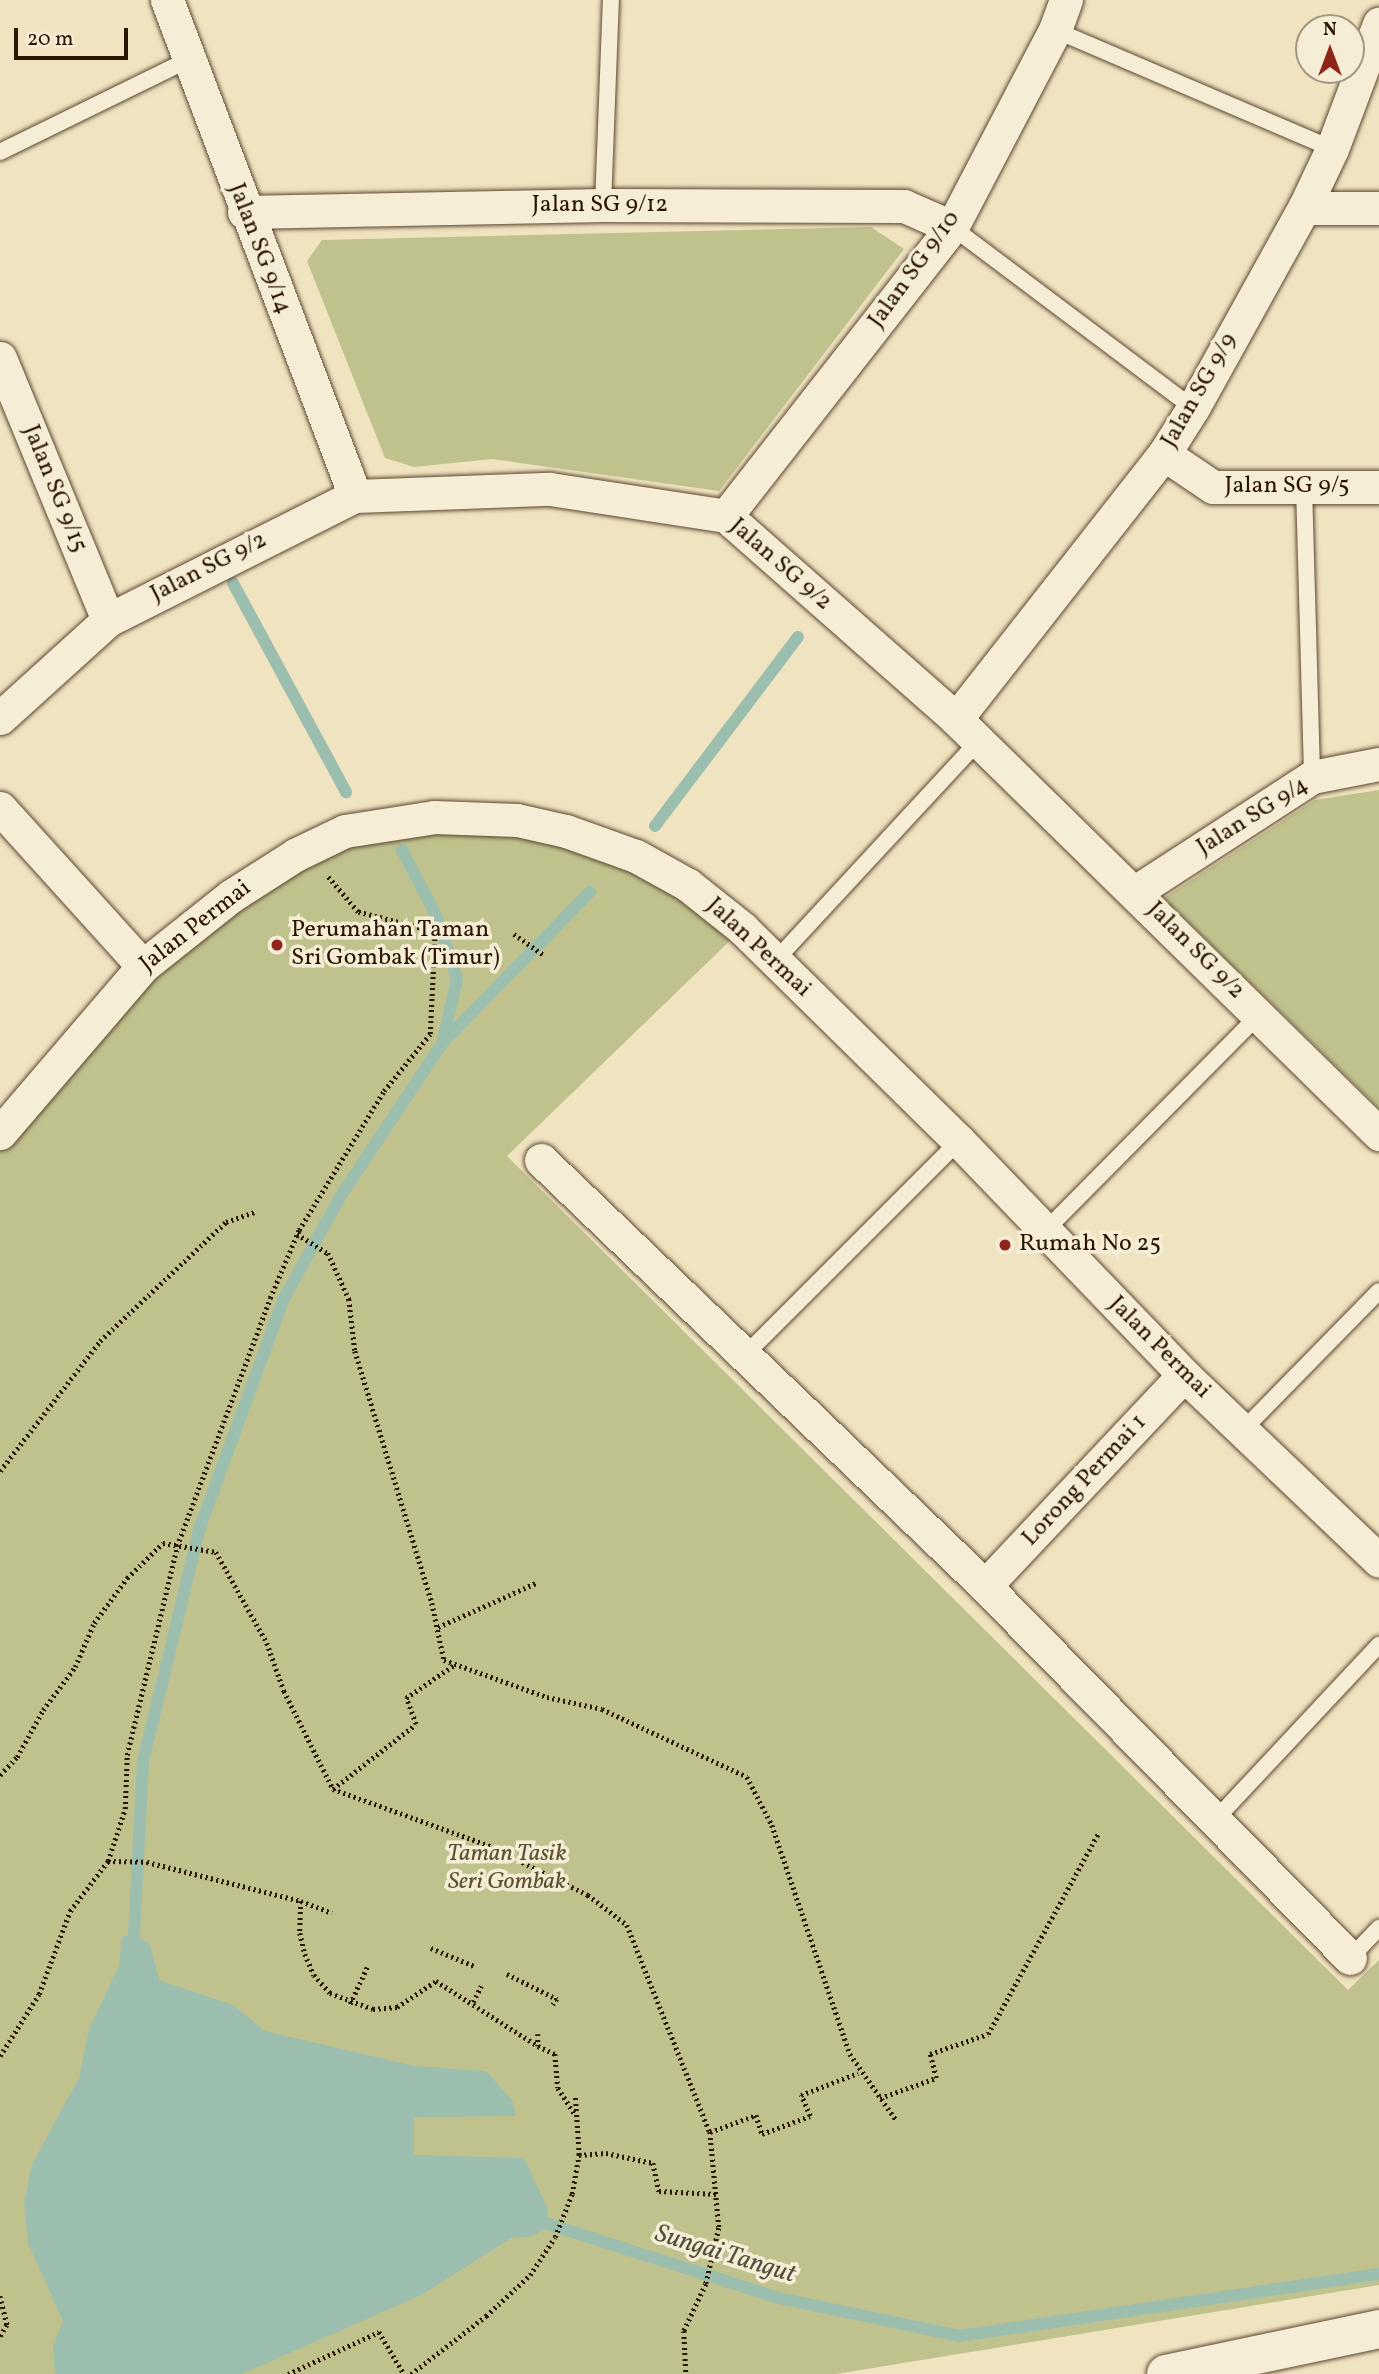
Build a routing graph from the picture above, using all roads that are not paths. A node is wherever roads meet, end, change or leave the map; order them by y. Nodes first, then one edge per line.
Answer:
1 (167, 0) edge
2 (611, 0) edge
3 (1061, 15) edge
4 (1379, 24) edge
5 (188, 60) junction
6 (1332, 149) junction
7 (0, 152) edge
8 (603, 205) junction
9 (1304, 208) junction
10 (1379, 208) edge
11 (244, 212) junction
12 (952, 227) junction
13 (1, 363) edge
14 (1193, 408) junction
15 (1164, 454) junction
16 (1304, 487) junction
17 (1379, 487) edge
18 (355, 496) junction
19 (726, 516) junction
20 (108, 620) junction
21 (0, 718) edge
22 (967, 730) junction
23 (1379, 764) edge
24 (1312, 777) junction
25 (0, 808) edge
26 (1135, 892) junction
27 (774, 962) junction
28 (143, 966) junction
29 (1259, 1015) junction
30 (0, 1133) edge
31 (1379, 1135) edge
32 (959, 1140) junction
33 (541, 1160) dead end
34 (1044, 1232) junction
35 (1379, 1291) edge
36 (747, 1354) junction
37 (1184, 1376) junction
38 (1243, 1430) junction
39 (1379, 1561) edge
40 (985, 1586) junction
41 (1379, 1645) edge
42 (1215, 1819) junction
43 (1379, 1928) edge
44 (1350, 1958) joint
45 (1379, 2329) edge
46 (1166, 2374) edge

1 - 5 street, Jalan SG 9/14
2 - 8 lane
3 - 6 lane
3 - 12 street, Jalan SG 9/10
4 - 6 street, Jalan SG 9/9
5 - 7 lane
5 - 11 street, Jalan SG 9/14
6 - 9 street, Jalan SG 9/9
8 - 11 street, Jalan SG 9/12
8 - 12 street, Jalan SG 9/12
9 - 10 street
9 - 14 street, Jalan SG 9/9
11 - 18 street, Jalan SG 9/14
12 - 14 lane
12 - 19 street, Jalan SG 9/10
13 - 20 street, Jalan SG 9/15
14 - 15 street, Jalan SG 9/9
15 - 16 street, Jalan SG 9/5
15 - 22 street, Jalan SG 9/9
16 - 17 street, Jalan SG 9/5
16 - 24 lane
18 - 19 street, Jalan SG 9/2
18 - 20 street, Jalan SG 9/2
19 - 22 street, Jalan SG 9/2
20 - 21 street, Jalan SG 9/2
22 - 26 street, Jalan SG 9/2
22 - 27 lane
23 - 24 street, Jalan SG 9/4
24 - 26 street, Jalan SG 9/4
25 - 28 street
26 - 29 street, Jalan SG 9/2
27 - 28 street, Jalan Permai
27 - 32 street, Jalan Permai
28 - 30 street, Jalan Permai
29 - 31 street, Jalan SG 9/2
29 - 34 lane
32 - 34 street, Jalan Permai
32 - 36 lane
33 - 36 street
34 - 37 street, Jalan Permai
35 - 38 lane
36 - 40 street
37 - 38 street, Jalan Permai
37 - 40 street, Lorong Permai 1
38 - 39 street, Jalan Permai
40 - 42 street
41 - 42 lane
42 - 44 street
43 - 44 lane
45 - 46 street

